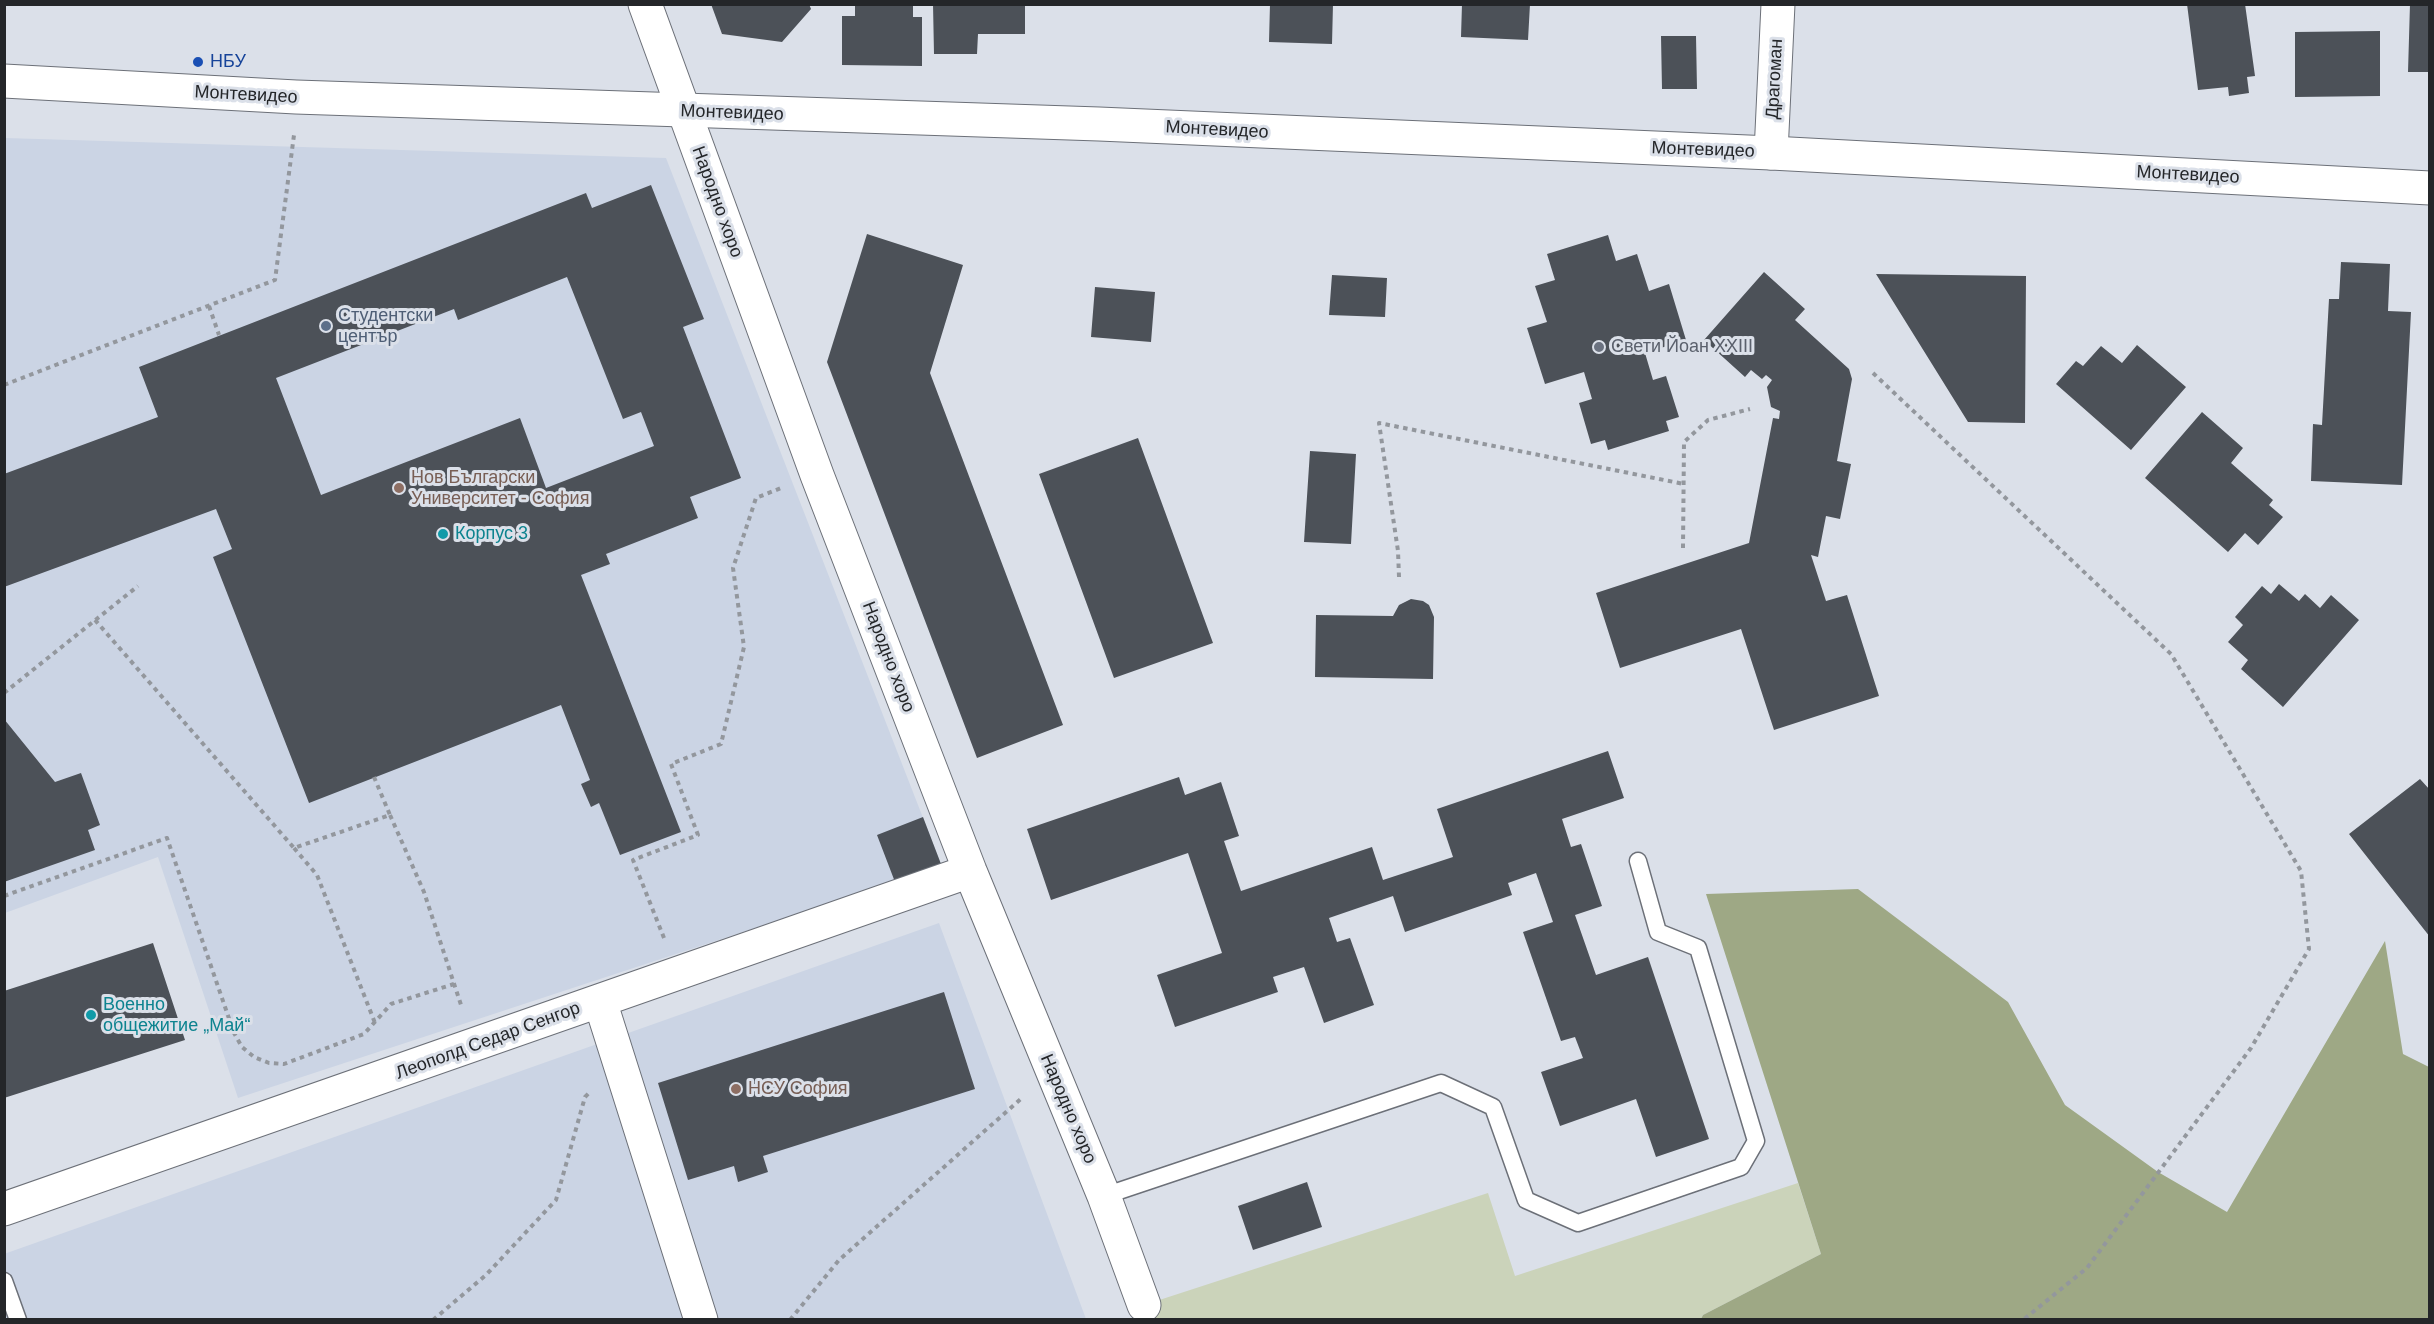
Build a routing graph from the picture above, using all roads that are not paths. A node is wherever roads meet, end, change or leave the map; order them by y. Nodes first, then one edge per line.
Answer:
1 (645, 4) edge
2 (1778, 4) edge
3 (4, 81) edge
4 (683, 111) junction
5 (1771, 153) junction
6 (2430, 189) edge
7 (1638, 861) dead end
8 (970, 872) junction
9 (600, 1001) junction
10 (1104, 1196) junction
11 (4, 1209) edge
12 (4, 1281) edge
13 (1144, 1305) dead end
14 (18, 1320) edge
15 (701, 1320) edge

1 - 4 street, Народно хоро
2 - 5 street, Драгоман
3 - 4 street, Монтевидео
4 - 5 street, Монтевидео
4 - 8 street, Народно хоро
5 - 6 street, Монтевидео
7 - 10 lane
8 - 9 street, Леополд Седар Сенгор
8 - 10 street, Народно хоро
9 - 11 street, Леополд Седар Сенгор
9 - 15 street
10 - 13 street, Народно хоро
12 - 14 lane

